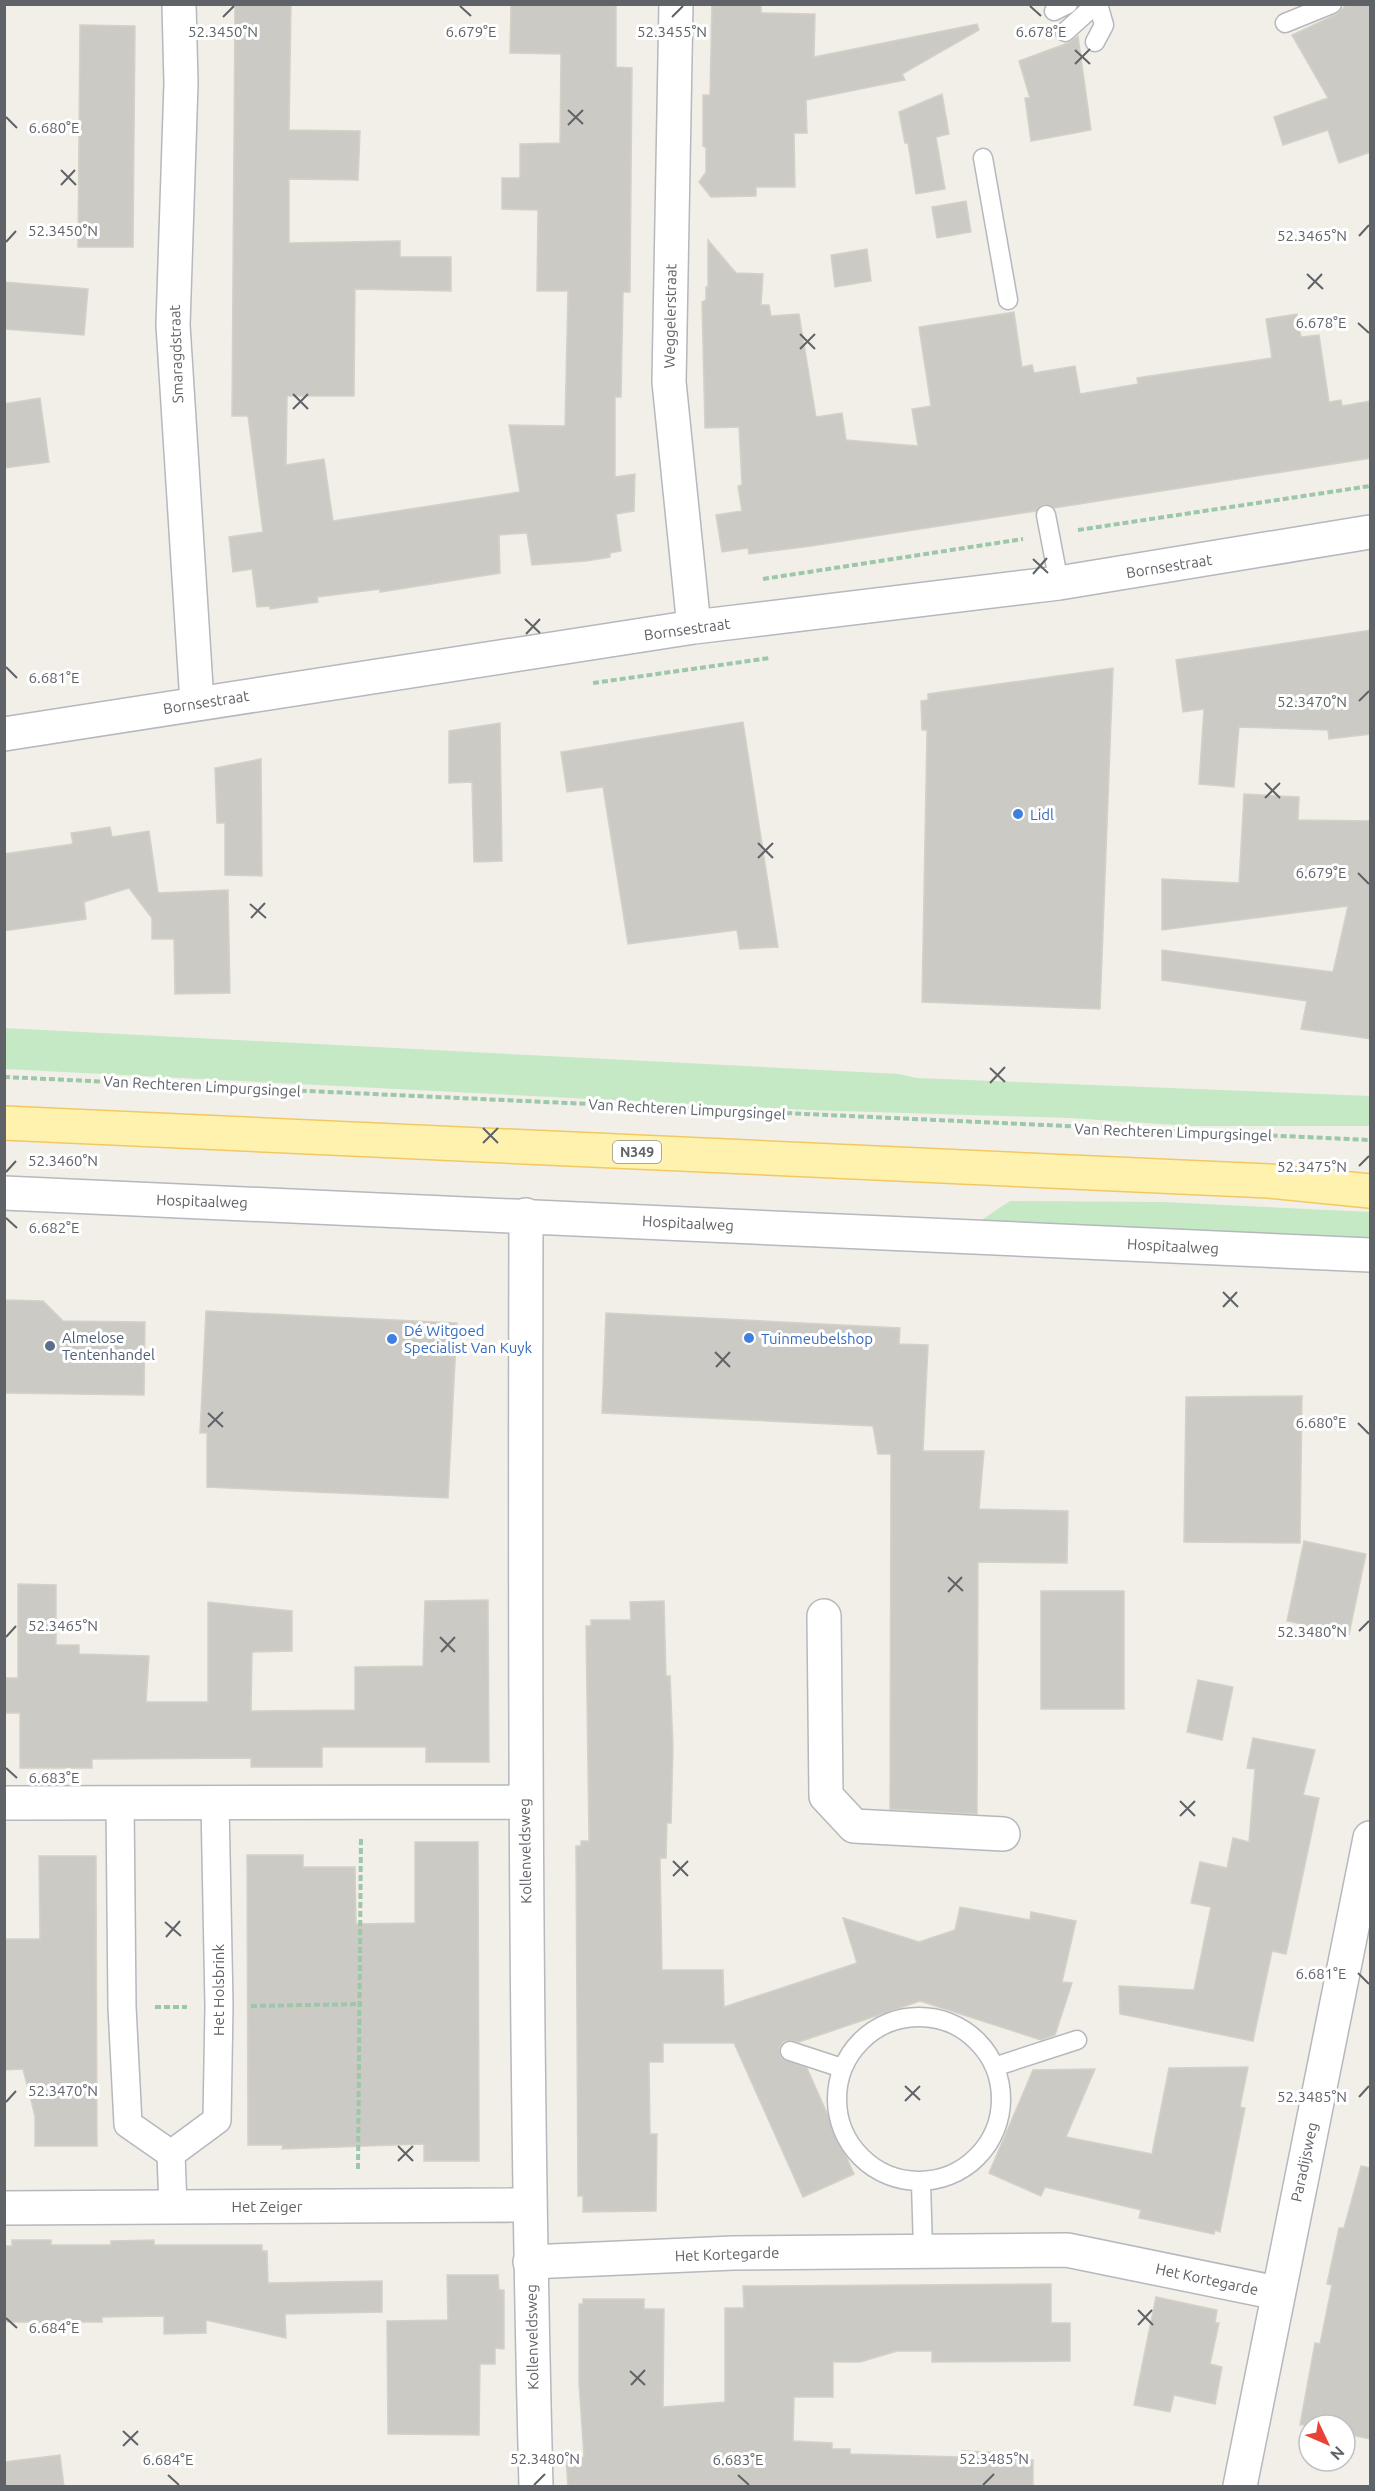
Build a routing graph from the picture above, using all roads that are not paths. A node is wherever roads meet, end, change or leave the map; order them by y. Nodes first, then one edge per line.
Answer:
1 (179, 4) edge
2 (676, 4) edge
3 (1332, 4) edge
4 (1097, 5) edge
5 (1285, 23) dead end
6 (1065, 32) dead end
7 (1095, 42) dead end
8 (983, 158) dead end
9 (1008, 300) dead end
10 (1046, 515) dead end
11 (1371, 532) edge
12 (1059, 583) junction
13 (693, 627) junction
14 (197, 703) junction
15 (4, 734) edge
16 (4, 1124) edge
17 (1371, 1177) edge
18 (1269, 1181) junction
19 (1371, 1191) edge
20 (4, 1193) edge
21 (526, 1215) junction
22 (1371, 1255) edge
23 (824, 1616) dead end
24 (524, 1802) junction
25 (4, 1803) edge
26 (120, 1803) junction
27 (215, 1803) junction
28 (1003, 1834) dead end
29 (1371, 1838) edge
30 (1077, 2040) dead end
31 (790, 2051) dead end
32 (997, 2066) junction
33 (842, 2068) junction
34 (171, 2154) junction
35 (921, 2183) junction
36 (529, 2205) junction
37 (173, 2207) junction
38 (4, 2208) edge
39 (923, 2250) junction
40 (530, 2262) junction
41 (1278, 2293) junction
42 (536, 2487) edge
43 (1240, 2487) edge

1 - 14 street, Smaragdstraat
2 - 13 street, Weggelerstraat
3 - 5 lane
4 - 6 lane
4 - 7 lane
8 - 9 lane
10 - 12 lane
11 - 12 street, Bornsestraat
12 - 13 street, Bornsestraat
13 - 14 street, Bornsestraat
14 - 15 street, Bornsestraat
16 - 18 main road, N349
17 - 18 main road, N349
18 - 19 main road, N349
20 - 21 street, Hospitaalweg
21 - 22 street, Hospitaalweg
21 - 24 street, Kollenveldsweg
23 - 28 street
24 - 27 street
24 - 36 street, Kollenveldsweg
25 - 26 street
26 - 27 street
26 - 34 street
27 - 34 street, Het Holsbrink
29 - 41 street, Paradijsweg
30 - 32 lane
31 - 33 lane
32 - 33 lane
32 - 35 lane
33 - 35 lane
34 - 37 street
35 - 39 lane
36 - 37 street, Het Zeiger
36 - 40 street, Kollenveldsweg
37 - 38 street, Het Zeiger
39 - 40 street, Het Kortegarde
39 - 41 street, Het Kortegarde
40 - 42 street, Kollenveldsweg
41 - 43 street, Paradijsweg

